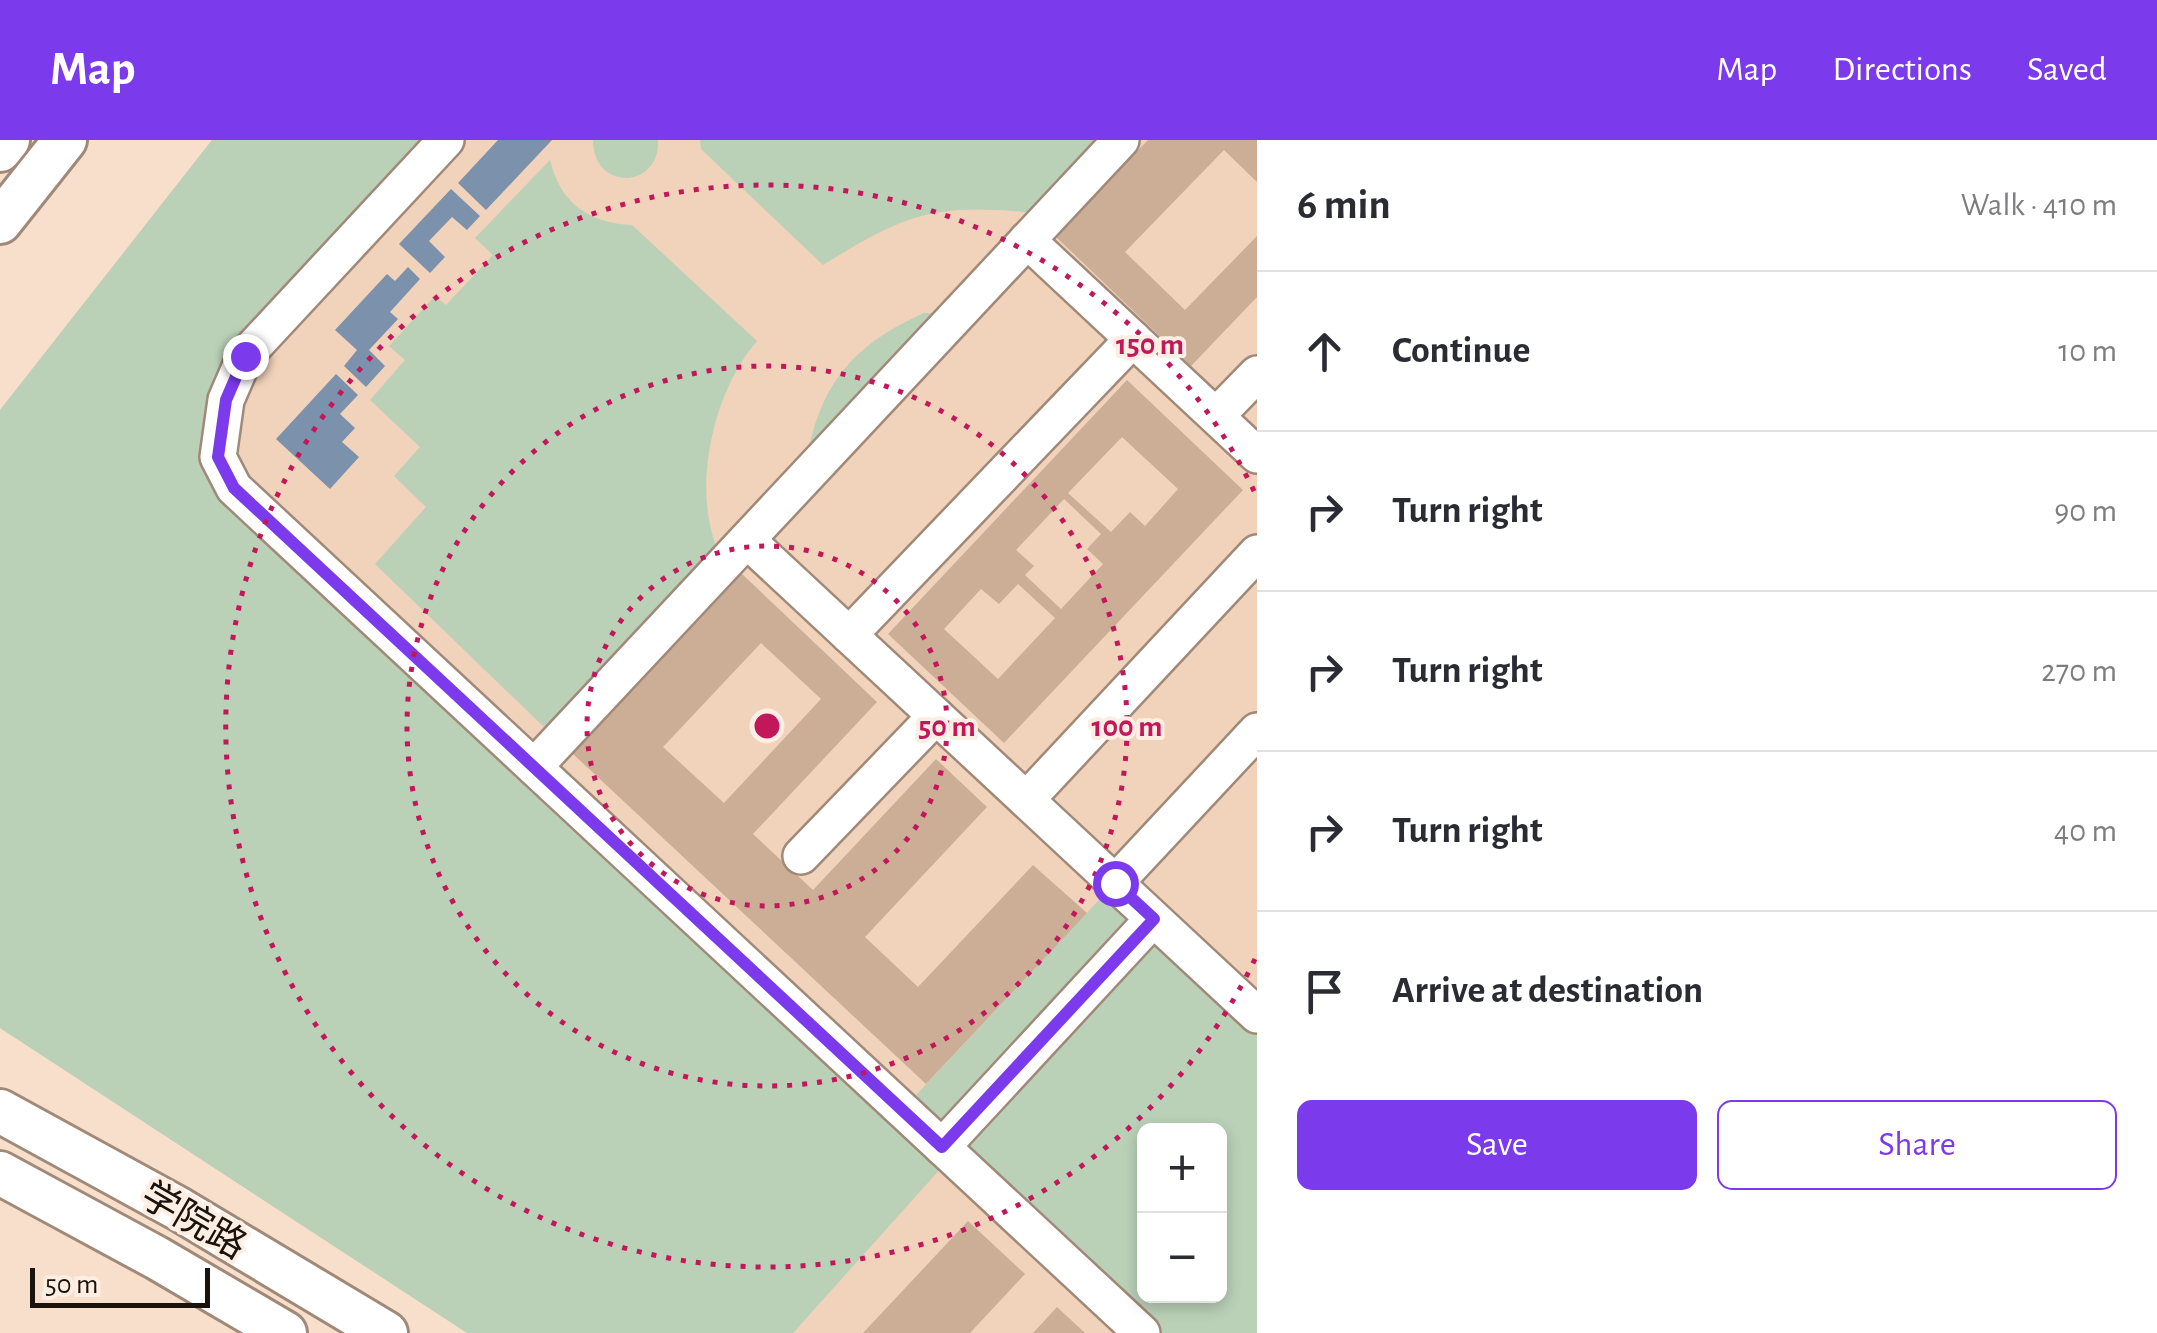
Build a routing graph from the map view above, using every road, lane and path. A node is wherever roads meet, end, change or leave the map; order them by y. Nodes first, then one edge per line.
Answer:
1 (8, 140) edge
2 (65, 140) edge
3 (446, 140) edge
4 (1121, 140) edge
5 (0, 150) edge
6 (0, 222) edge
7 (1027, 240) junction
8 (1133, 339) junction
9 (1257, 374) edge
10 (1216, 416) junction
11 (1257, 455) edge
12 (747, 540) junction
13 (1257, 552) edge
14 (849, 635) junction
15 (936, 716) junction
16 (1257, 732) edge
17 (534, 767) junction
18 (1026, 800) junction
19 (801, 856) dead end
20 (1115, 883) junction
21 (1154, 919) junction
22 (1257, 1016) edge
23 (0, 1111) edge
24 (942, 1147) junction
25 (0, 1173) edge
26 (285, 1333) edge
27 (386, 1333) edge
28 (1142, 1333) edge

1 - 5 main road
2 - 6 main road
3 - 17 lane
4 - 7 lane
7 - 8 lane
7 - 12 lane
8 - 10 lane
8 - 14 lane
9 - 10 lane
10 - 11 lane
12 - 14 lane
12 - 17 lane
13 - 18 lane
14 - 15 lane
15 - 18 lane
15 - 19 lane
16 - 20 lane
17 - 24 lane
18 - 20 lane
20 - 21 lane
21 - 22 lane
21 - 24 lane
23 - 27 main road, 学院路
24 - 28 lane
25 - 26 main road, 学院路

